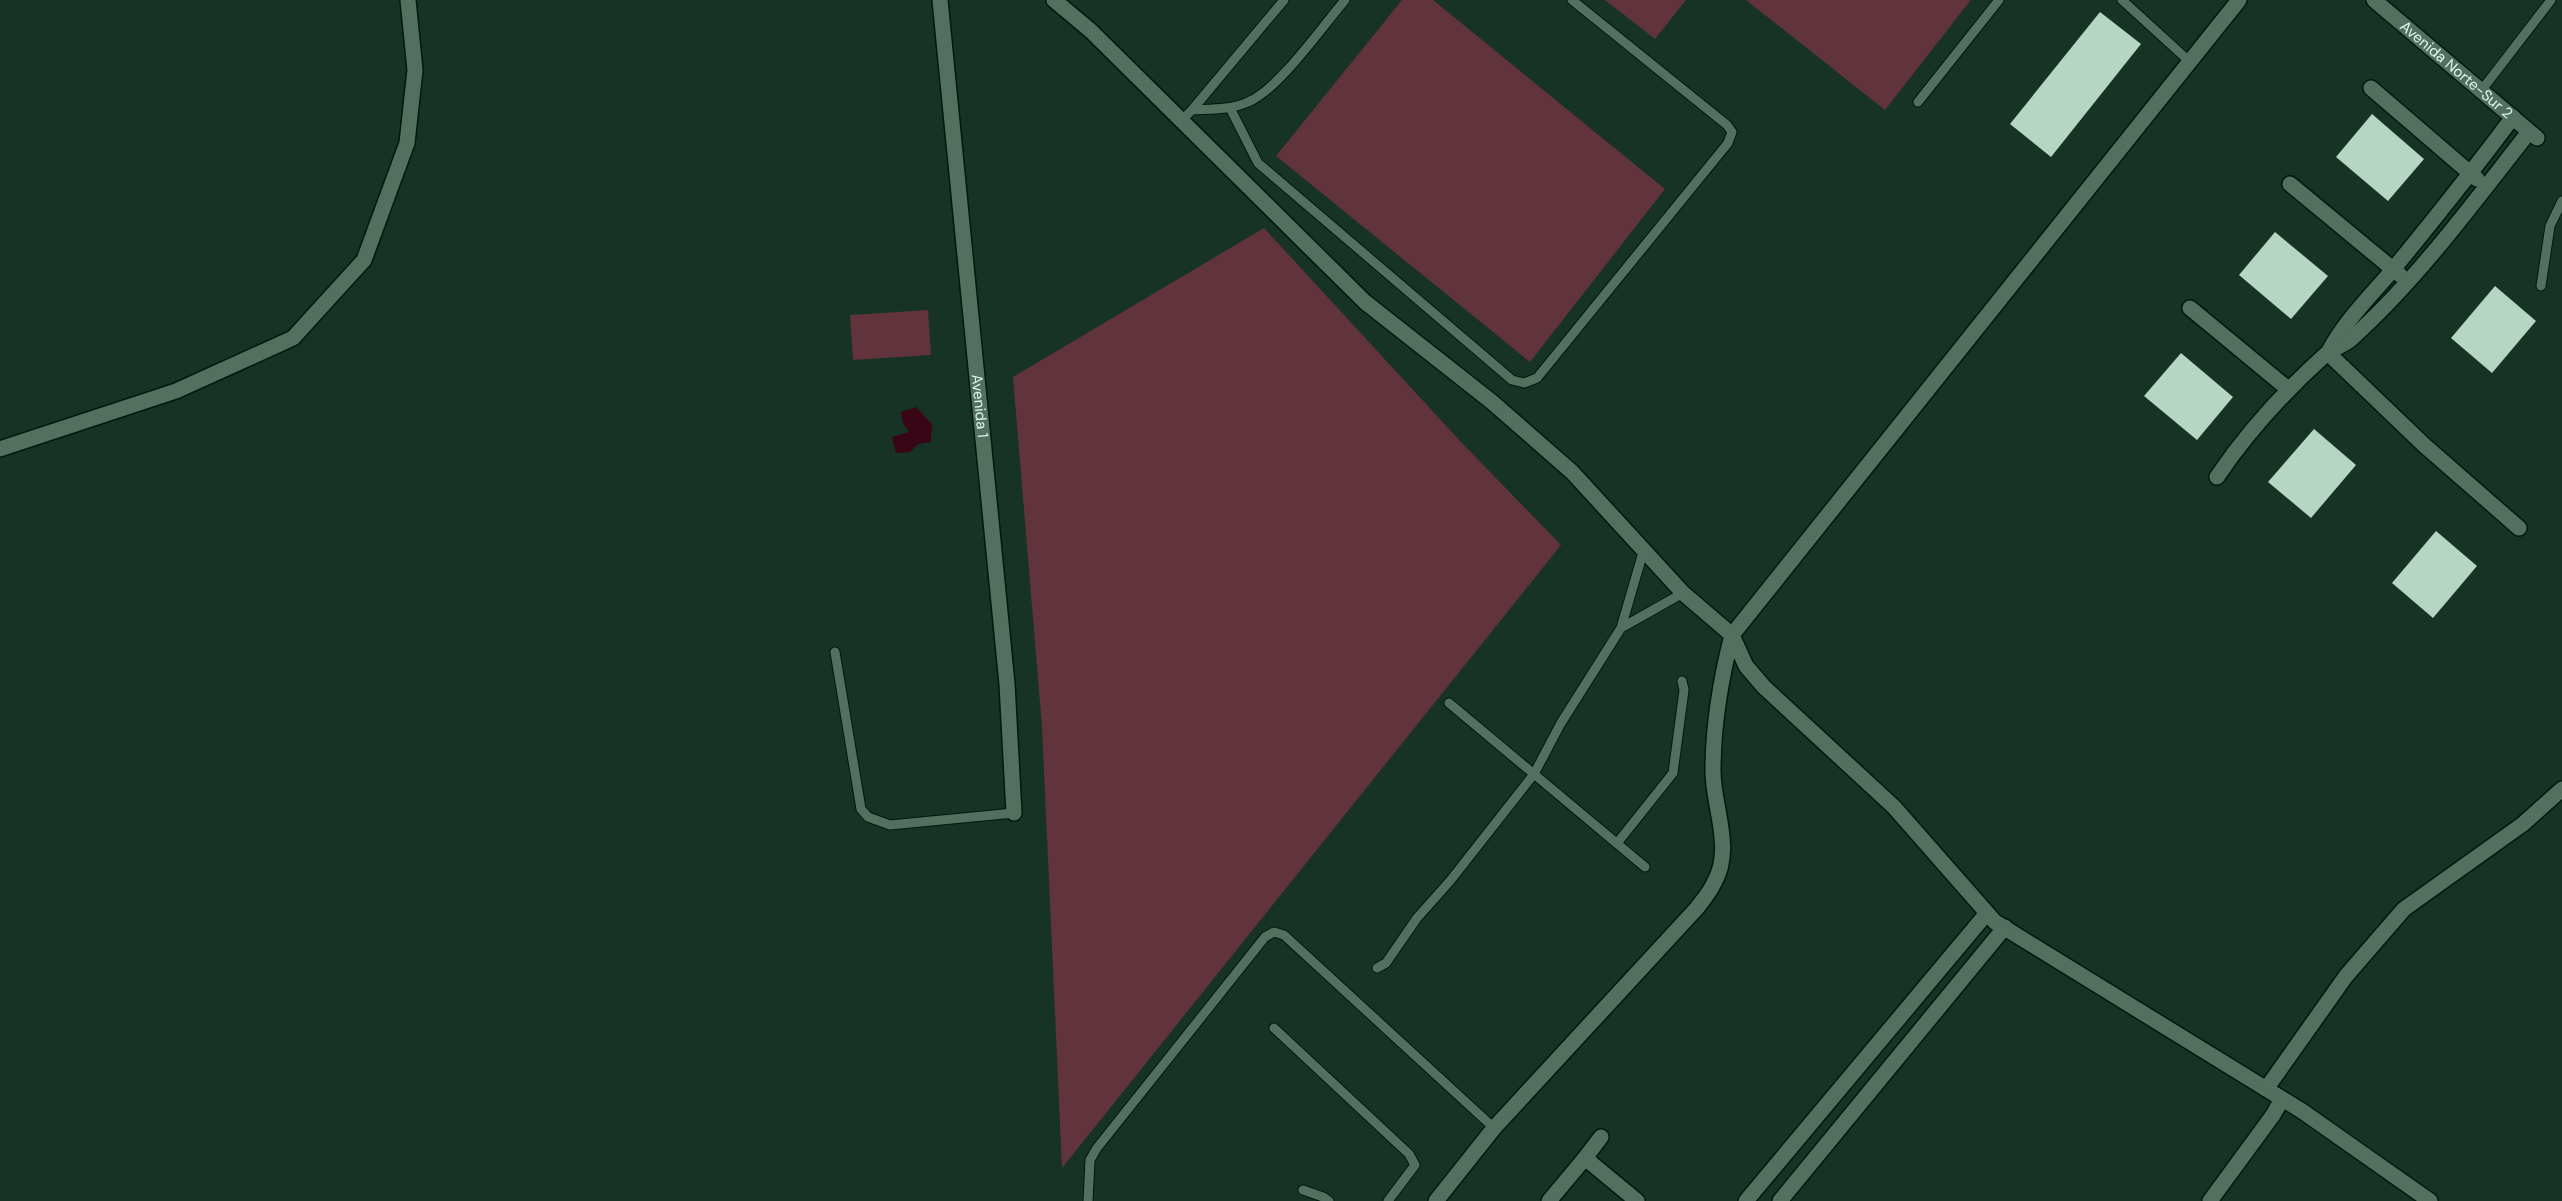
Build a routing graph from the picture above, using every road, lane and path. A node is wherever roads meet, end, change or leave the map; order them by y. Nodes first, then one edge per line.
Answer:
1 (408, 0) edge
2 (940, 0) edge
3 (1054, 0) edge
4 (1284, 0) edge
5 (1345, 0) edge
6 (1572, 0) edge
7 (1999, 0) edge
8 (2122, 0) edge
9 (2239, 0) edge
10 (2374, 0) edge
11 (2551, 0) edge
12 (2189, 61) junction
13 (2371, 88) dead end
14 (2481, 91) junction
15 (1918, 102) dead end
16 (1230, 108) junction
17 (1192, 110) junction
18 (2513, 117) junction
19 (1181, 121) junction
20 (2471, 173) junction
21 (2290, 184) dead end
22 (2486, 187) junction
23 (2562, 202) edge
24 (2394, 269) junction
25 (2407, 281) junction
26 (2541, 286) dead end
27 (2190, 308) dead end
28 (2328, 353) junction
29 (2288, 389) junction
30 (0, 449) edge
31 (2217, 477) dead end
32 (2520, 528) dead end
33 (1644, 550) junction
34 (1682, 593) junction
35 (1621, 628) junction
36 (1732, 635) junction
37 (835, 652) dead end
38 (1682, 681) dead end
39 (1449, 703) dead end
40 (1534, 774) junction
41 (2562, 789) edge
42 (1014, 813) joint
43 (1618, 842) junction
44 (1645, 867) dead end
45 (1988, 913) junction
46 (2004, 927) junction
47 (1377, 968) dead end
48 (1274, 1028) dead end
49 (2266, 1089) junction
50 (2282, 1099) junction
51 (1494, 1128) junction
52 (1602, 1137) dead end
53 (1585, 1158) junction
54 (1303, 1190) dead end
55 (1088, 1201) edge
56 (1329, 1201) edge
57 (1388, 1201) edge
58 (1436, 1201) edge
59 (1549, 1201) edge
60 (1637, 1201) edge
61 (1746, 1201) edge
62 (1780, 1201) edge
63 (2210, 1201) edge
64 (2430, 1201) edge

1 - 30 street
2 - 42 street, Avenida 1
3 - 19 street
4 - 17 lane
5 - 16 lane
6 - 16 lane
7 - 15 lane
8 - 12 lane
9 - 12 street
10 - 14 street, Avenida Norte-Sur 2
11 - 14 lane
12 - 36 street
13 - 20 street
14 - 18 street, Avenida Norte-Sur 2
16 - 17 lane
17 - 19 lane
18 - 20 street
18 - 22 street, Avenida Norte-Sur 2
19 - 33 street
20 - 22 street
20 - 24 street
21 - 24 street
22 - 25 street
23 - 26 lane
24 - 25 street
24 - 28 street
25 - 28 street
27 - 29 street
28 - 29 street
28 - 32 street
29 - 31 street
33 - 34 street
33 - 35 lane
34 - 35 lane
34 - 36 street
35 - 40 lane
36 - 45 street
36 - 51 street
37 - 42 lane
38 - 43 lane
39 - 40 lane
40 - 43 lane
40 - 47 lane
41 - 49 street
43 - 44 lane
45 - 46 street
45 - 61 street
46 - 49 street
46 - 62 street
48 - 57 lane
49 - 50 street
50 - 63 street
50 - 64 street
51 - 55 lane
51 - 58 street
52 - 53 street
53 - 59 street
53 - 60 street
54 - 56 lane

